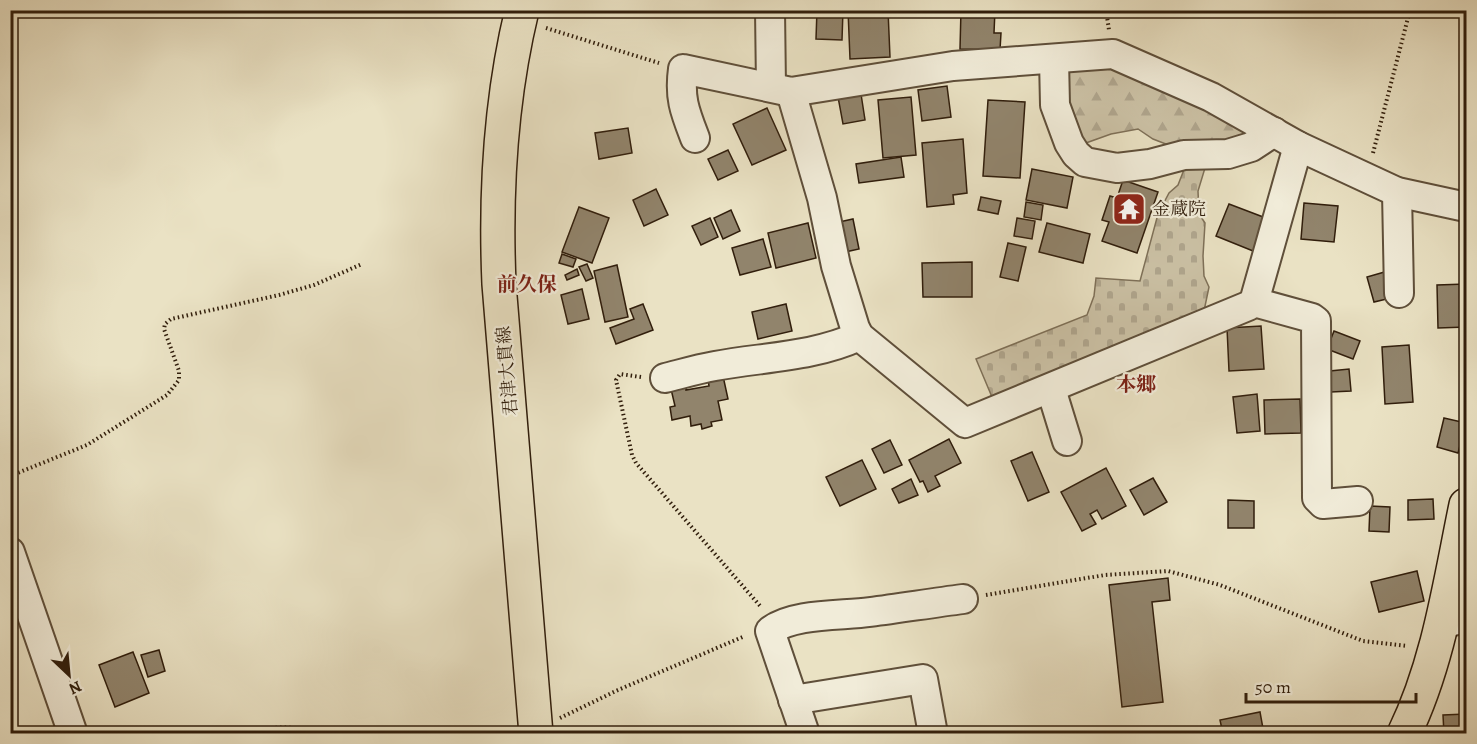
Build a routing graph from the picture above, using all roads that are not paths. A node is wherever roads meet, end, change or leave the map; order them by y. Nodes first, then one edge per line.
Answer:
1 (770, 10) edge
2 (521, 14) edge
3 (1054, 59) junction
4 (781, 89) junction
5 (694, 138) dead end
6 (1286, 139) junction
7 (1397, 192) junction
8 (1467, 207) edge
9 (1399, 293) dead end
10 (1254, 302) junction
11 (859, 336) junction
12 (665, 378) road end
13 (1051, 388) junction
14 (1067, 441) dead end
15 (1358, 501) dead end
16 (1467, 505) edge
17 (10, 552) edge
18 (963, 599) road end
19 (1448, 631) edge
20 (794, 700) junction
21 (1409, 730) edge
22 (535, 732) edge
23 (73, 734) edge
24 (805, 734) edge
25 (933, 734) edge

1 - 4 street
2 - 22 main road, 君津大貫線
3 - 4 street
3 - 6 street
3 - 6 street
4 - 5 street
4 - 11 street
6 - 7 street
6 - 10 street
7 - 8 street
7 - 9 street
10 - 13 street
10 - 15 street
11 - 12 street
11 - 13 street
13 - 14 street
16 - 19 main road
17 - 23 street
18 - 20 street
19 - 21 main road
20 - 24 street
20 - 25 street

